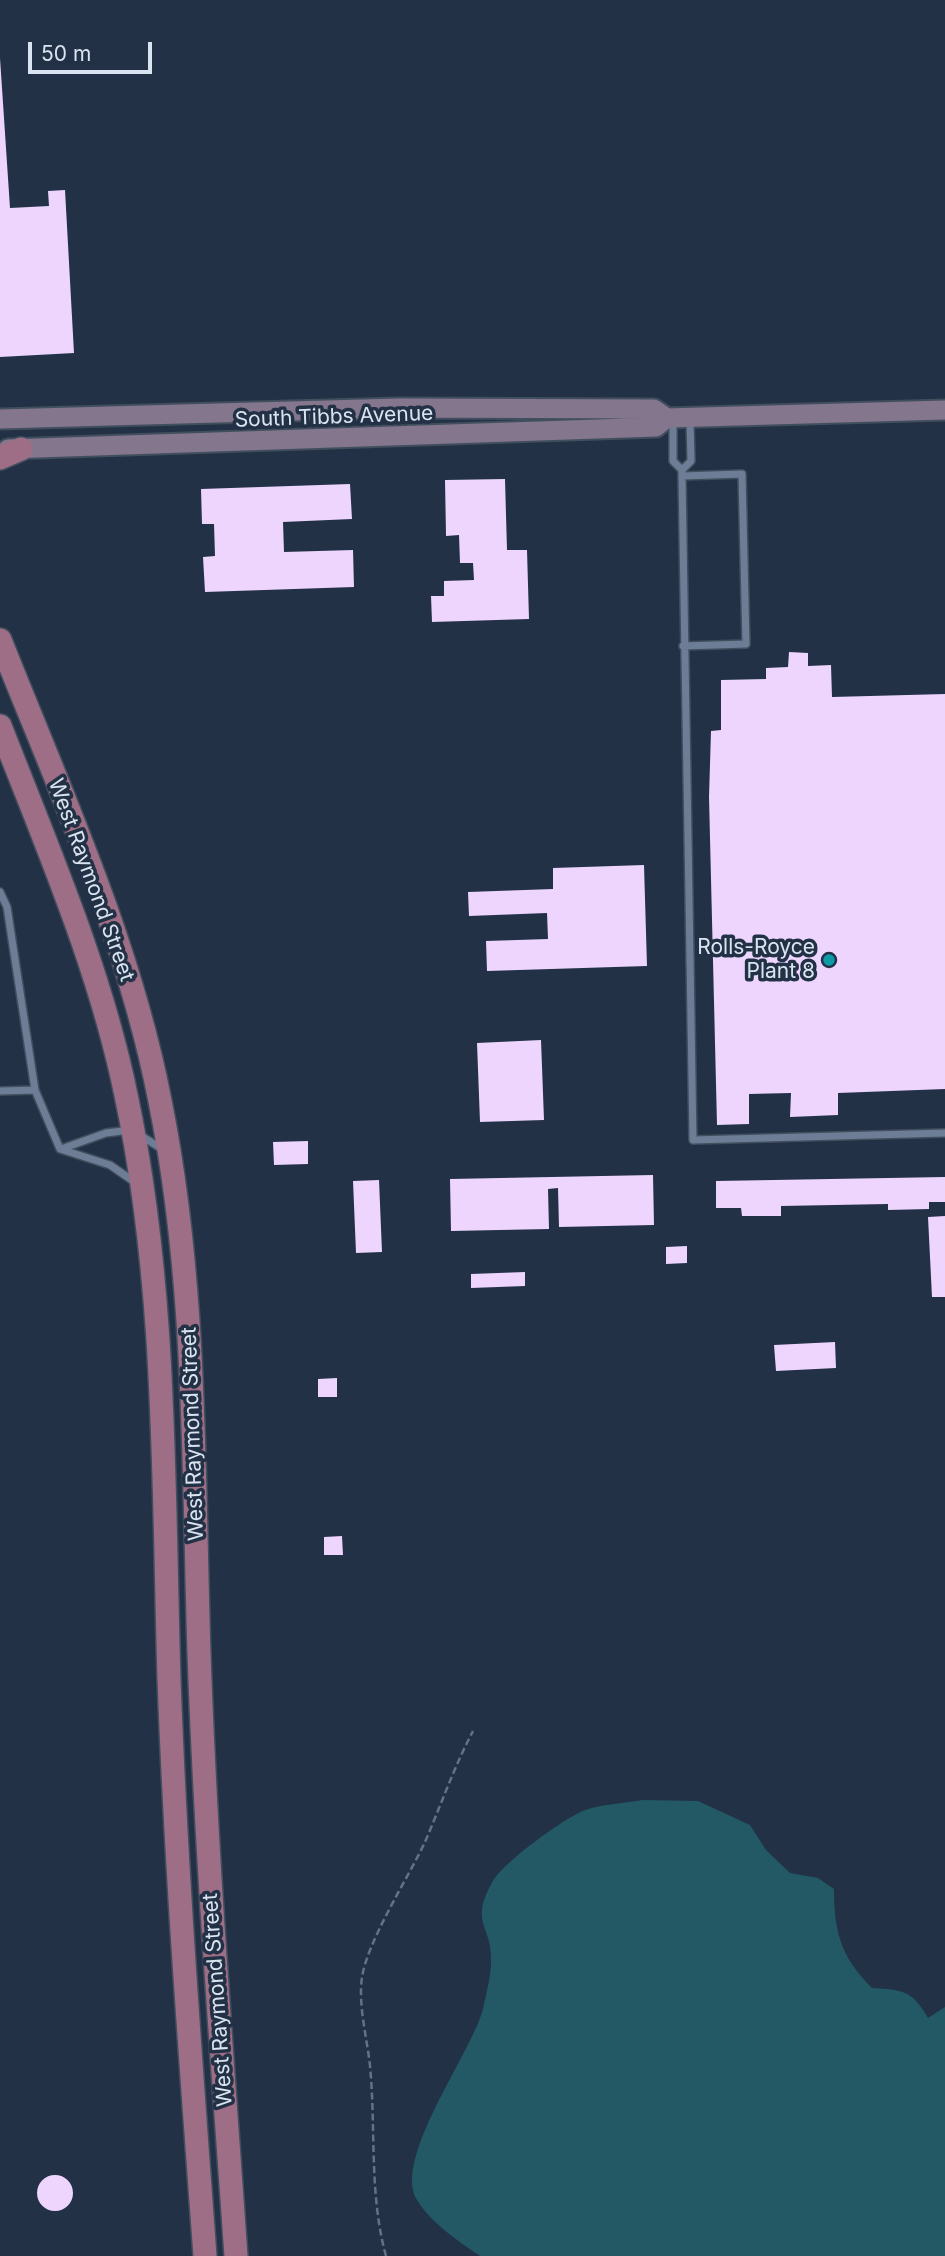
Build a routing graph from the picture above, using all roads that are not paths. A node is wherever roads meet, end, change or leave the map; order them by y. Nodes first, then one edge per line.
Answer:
1 (945, 410) edge
2 (677, 418) junction
3 (0, 419) edge
4 (7, 452) edge
5 (682, 473) junction
6 (0, 640) edge
7 (683, 646) junction
8 (0, 726) edge
9 (0, 892) edge
10 (4, 908) edge
11 (35, 1090) junction
12 (0, 1091) edge
13 (132, 1129) junction
14 (945, 1133) edge
15 (60, 1149) junction
16 (171, 1155) junction
17 (144, 1188) junction
18 (174, 1791) junction
19 (205, 1791) junction
20 (205, 2256) edge
21 (236, 2256) edge

1 - 2 main road, South Tibbs Avenue
2 - 3 main road, South Tibbs Avenue
2 - 4 main road, South Tibbs Avenue
2 - 5 lane
2 - 5 lane
5 - 7 lane
5 - 7 lane
6 - 16 main road, West Raymond Street
7 - 14 lane
8 - 13 main road, West Raymond Street
9 - 10 lane
10 - 11 lane
11 - 12 lane
11 - 15 lane
13 - 15 lane
13 - 16 lane
13 - 17 main road, West Raymond Street
15 - 17 lane
16 - 19 main road, West Raymond Street
17 - 18 main road, West Raymond Street
18 - 19 main road
18 - 20 main road, West Raymond Street
19 - 21 main road, West Raymond Street

